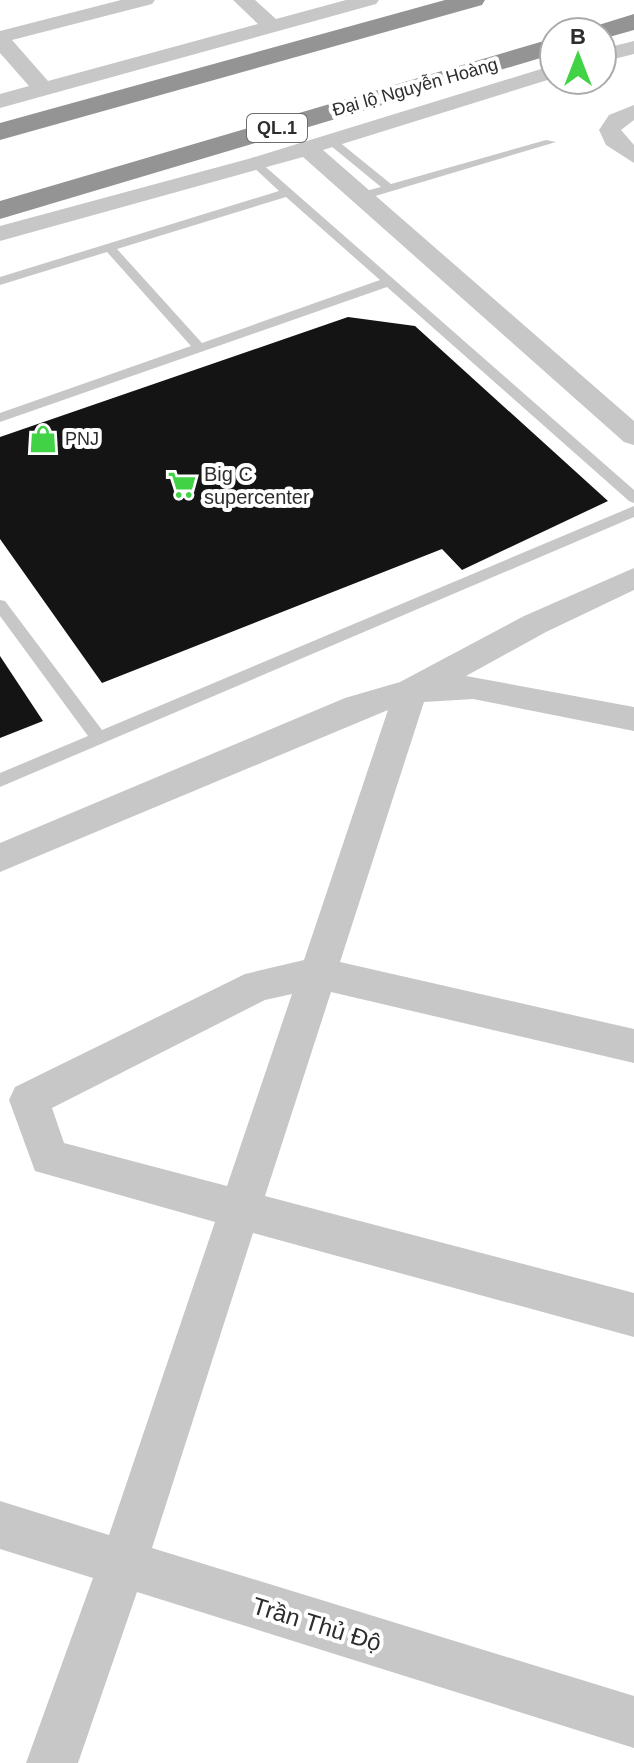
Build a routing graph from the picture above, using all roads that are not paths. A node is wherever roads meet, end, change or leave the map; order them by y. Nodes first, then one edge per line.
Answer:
1 (145, 0) edge
2 (243, 0) edge
3 (473, 0) edge
4 (363, 1) edge
5 (272, 26) junction
6 (0, 38) edge
7 (538, 51) edge
8 (538, 76) edge
9 (43, 89) junction
10 (0, 101) edge
11 (634, 112) edge
12 (0, 132) edge
13 (550, 142) dead end
14 (318, 143) junction
15 (634, 156) edge
16 (256, 164) junction
17 (389, 188) junction
18 (285, 193) junction
19 (362, 196) junction
20 (0, 210) edge
21 (0, 234) edge
22 (109, 247) junction
23 (0, 281) edge
24 (388, 282) junction
25 (200, 348) junction
26 (0, 418) edge
27 (634, 436) edge
28 (634, 498) edge
29 (634, 511) edge
30 (634, 578) edge
31 (0, 605) edge
32 (411, 691) junction
33 (634, 719) edge
34 (99, 738) junction
35 (0, 780) edge
36 (0, 858) edge
37 (317, 973) junction
38 (634, 1046) edge
39 (240, 1210) junction
40 (634, 1315) edge
41 (0, 1525) edge
42 (123, 1563) junction
43 (634, 1722) edge
44 (52, 1763) edge

1 - 6 street
2 - 5 street
3 - 12 highway
4 - 5 street
5 - 9 street
6 - 9 street
7 - 20 highway, Đại lộ Nguyễn Hoàng / QL.1
8 - 14 street, Đại lộ Nguyễn Hoàng
9 - 10 street
11 - 15 street
13 - 17 lane
14 - 16 street, Đại lộ Nguyễn Hoàng
14 - 17 lane
14 - 19 street
16 - 18 lane
16 - 21 street, Đại lộ Nguyễn Hoàng
17 - 19 lane
18 - 22 lane
18 - 24 lane
19 - 27 street
22 - 23 lane
22 - 25 lane
24 - 25 lane
24 - 28 lane
25 - 26 lane
29 - 34 lane
30 - 32 street
31 - 34 lane
32 - 33 street
32 - 36 street
32 - 37 street
34 - 35 lane
37 - 38 street
37 - 39 street
37 - 39 street
39 - 40 street
39 - 42 street
41 - 42 street, Trần Thủ Độ
42 - 43 street, Trần Thủ Độ
42 - 44 street

